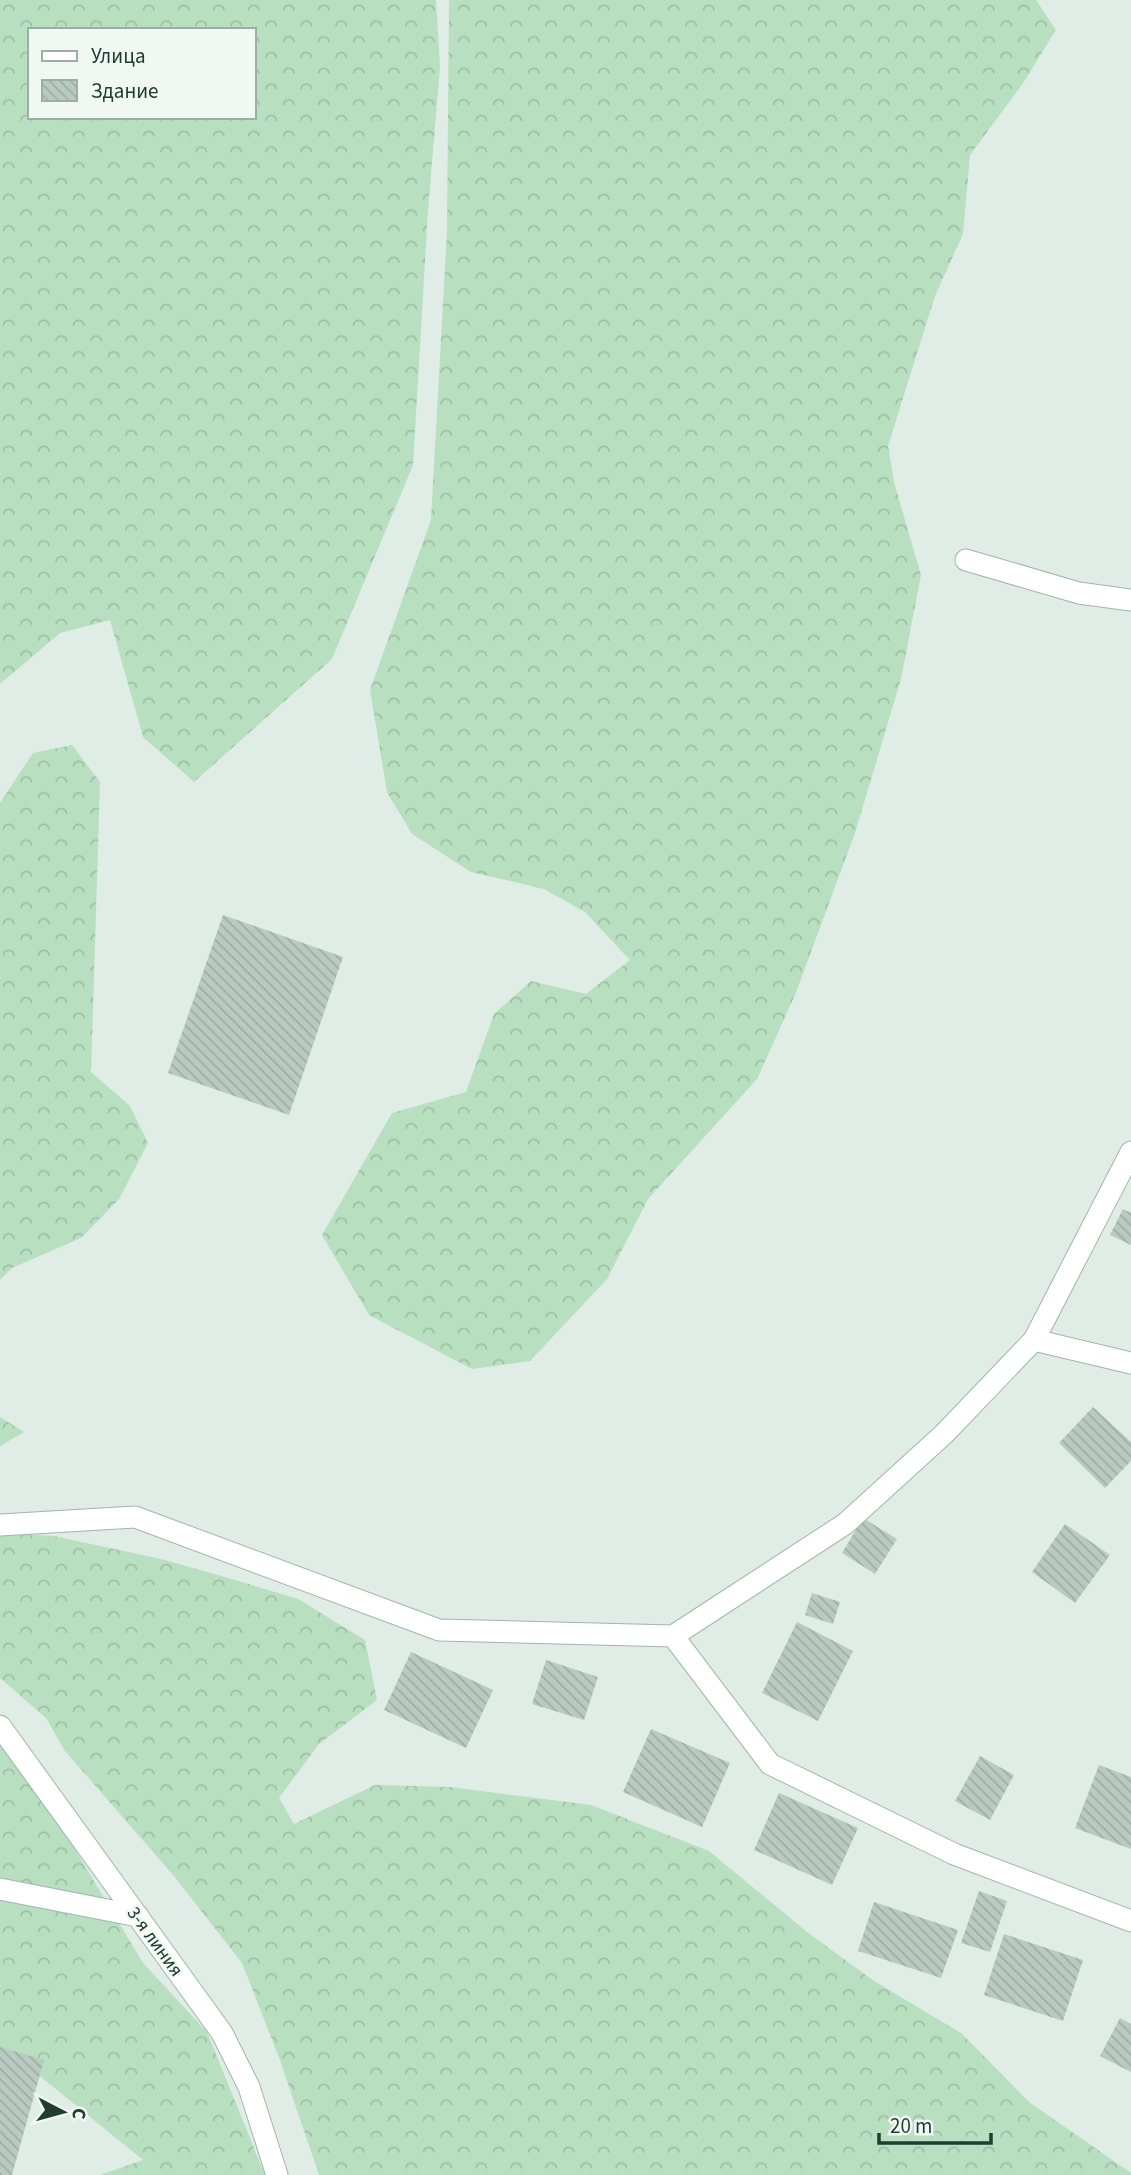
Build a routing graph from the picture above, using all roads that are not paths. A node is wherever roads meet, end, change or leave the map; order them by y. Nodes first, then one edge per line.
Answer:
1 (967, 560) dead end
2 (1131, 600) edge
3 (1131, 1152) edge
4 (1034, 1340) junction
5 (1131, 1363) edge
6 (0, 1525) edge
7 (673, 1636) junction
8 (0, 1727) edge
9 (0, 1889) edge
10 (138, 1916) junction
11 (1131, 1921) edge
12 (277, 2175) edge

1 - 2 street
3 - 4 street
4 - 5 street
4 - 7 street
6 - 7 street
7 - 11 street
8 - 10 street, 3-я линия
9 - 10 street
10 - 12 street, 3-я линия

